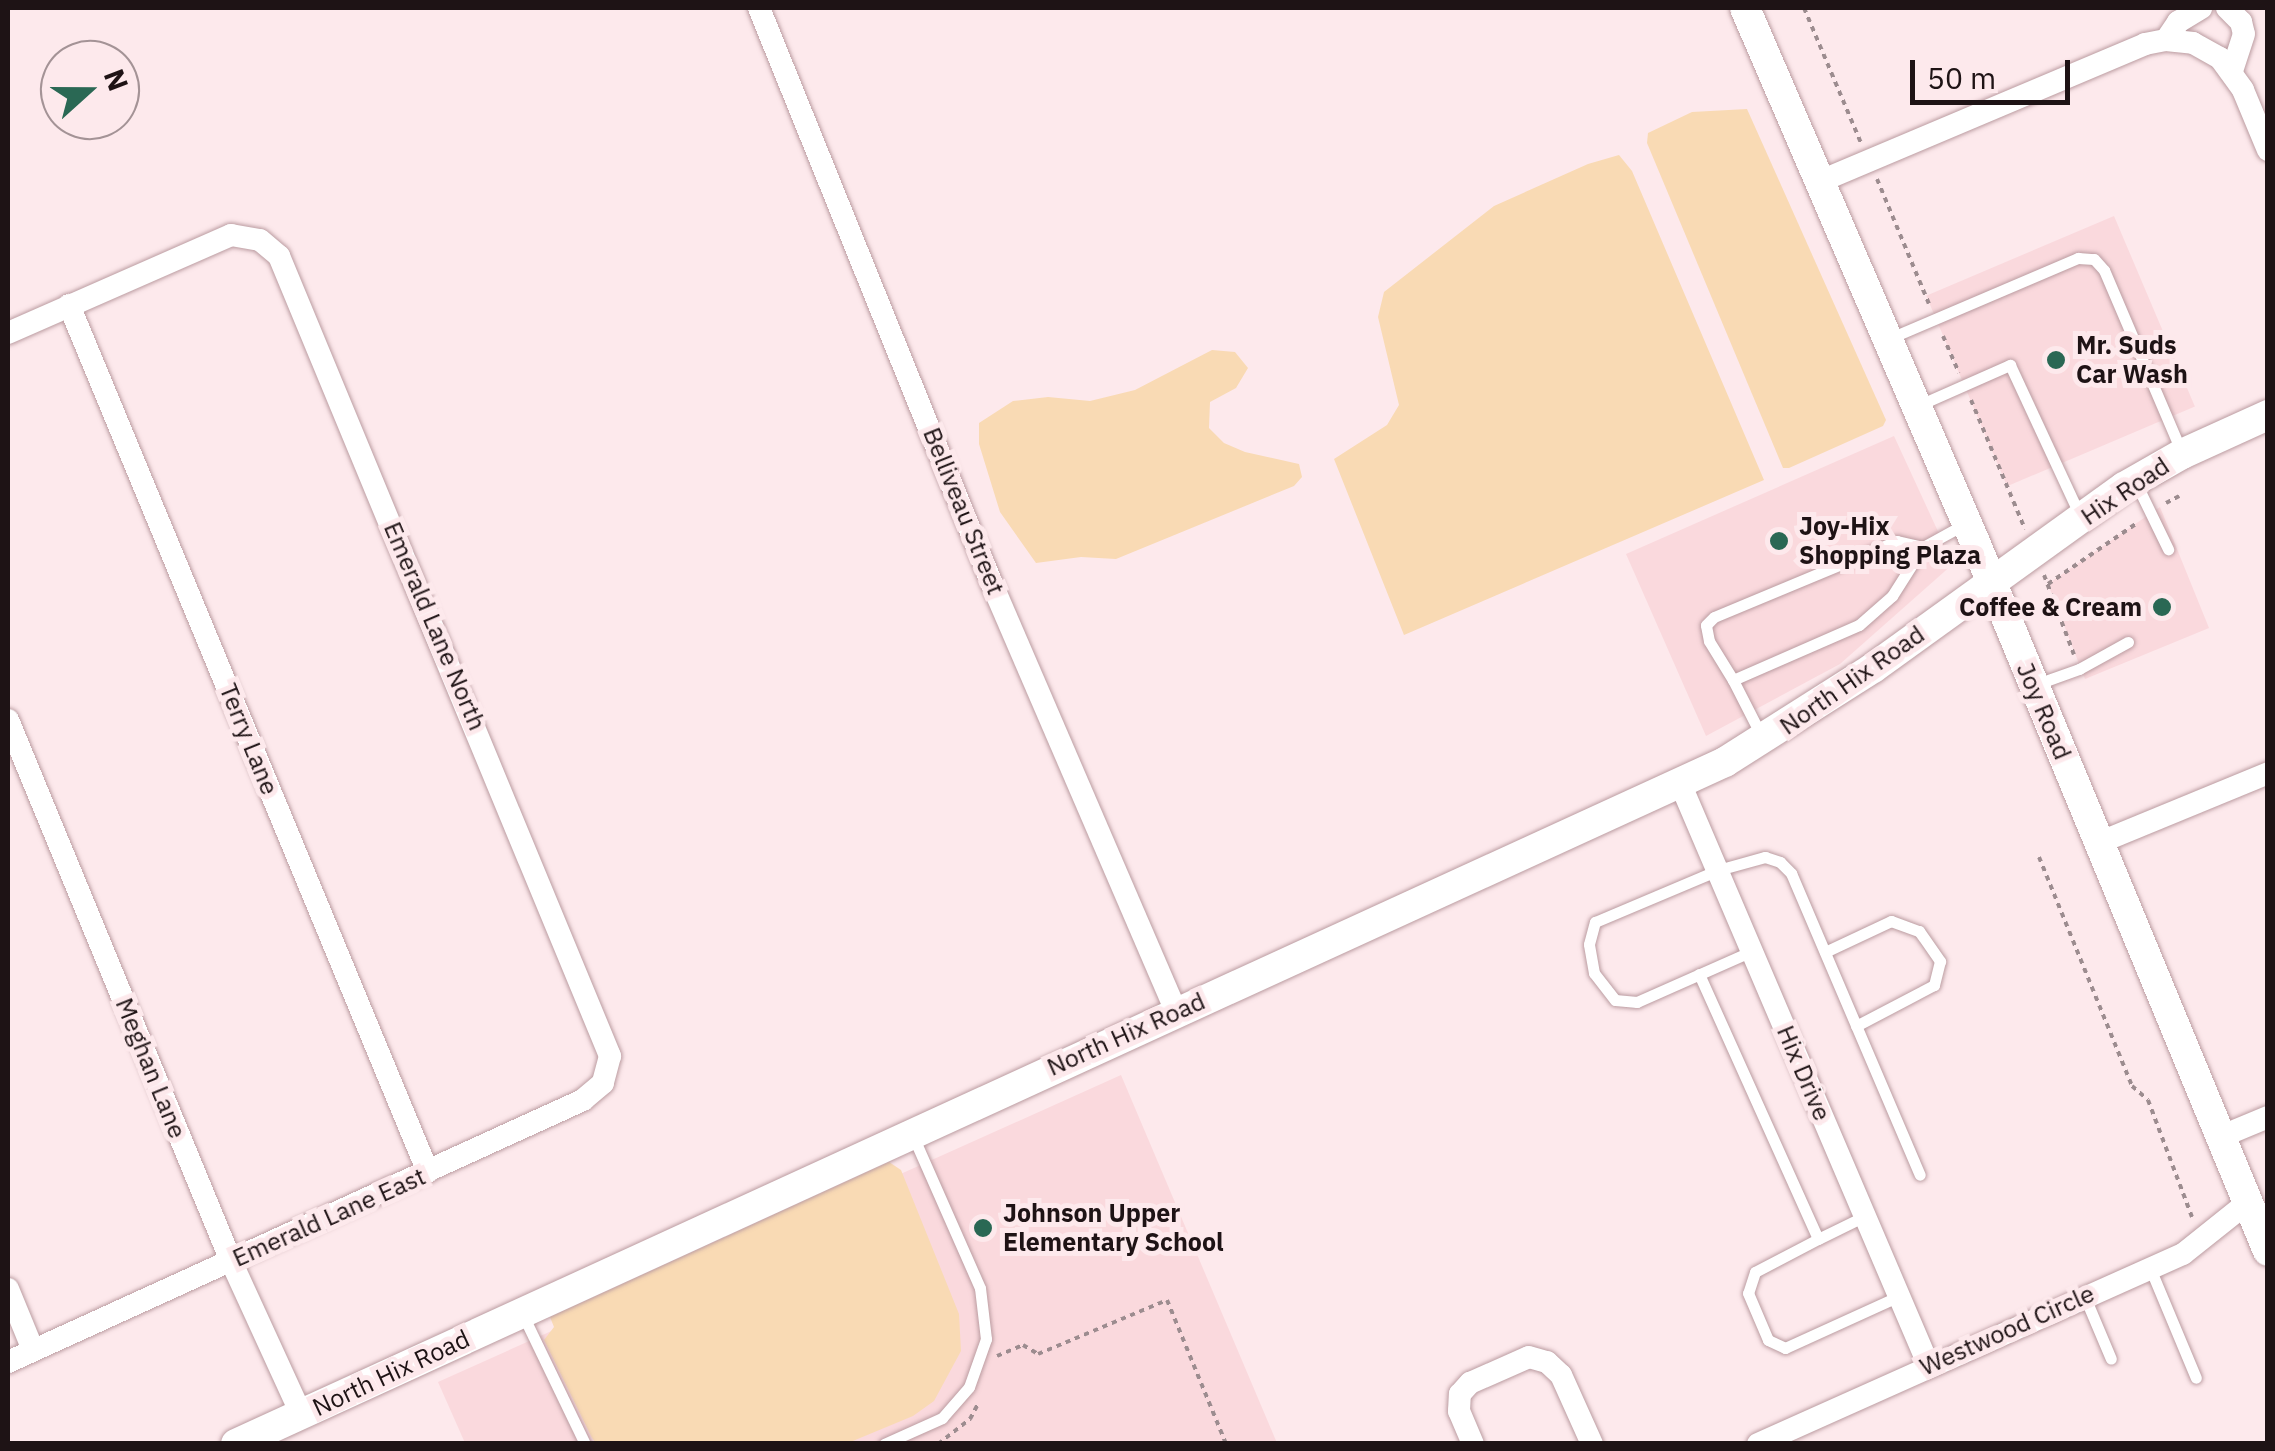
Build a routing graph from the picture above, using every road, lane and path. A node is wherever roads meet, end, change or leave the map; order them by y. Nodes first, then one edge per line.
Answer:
1 (759, 8) edge
2 (1745, 8) edge
3 (1804, 8) edge
4 (2200, 8) edge
5 (2227, 8) edge
6 (2166, 40) junction
7 (2232, 71) junction
8 (1859, 138) dead end
9 (2268, 150) edge
10 (1821, 180) junction
11 (1880, 185) dead end
12 (69, 305) junction
13 (1936, 321) junction
14 (8, 333) edge
15 (1888, 339) junction
16 (1964, 384) junction
17 (1917, 406) junction
18 (2268, 415) edge
19 (2182, 454) junction
20 (2134, 481) junction
21 (2082, 520) junction
22 (2140, 520) dead end
23 (1966, 523) junction
24 (2027, 533) dead end
25 (1924, 547) junction
26 (2168, 550) dead end
27 (2044, 576) dead end
28 (1991, 583) junction
29 (2048, 584) junction
30 (2128, 642) dead end
31 (2073, 650) dead end
32 (1733, 680) junction
33 (2033, 686) junction
34 (8, 720) edge
35 (1764, 740) junction
36 (2268, 773) edge
37 (1680, 783) junction
38 (2100, 842) junction
39 (2040, 857) dead end
40 (1718, 870) junction
41 (1752, 951) junction
42 (1825, 952) junction
43 (1699, 974) junction
44 (1176, 1012) junction
45 (1856, 1026) junction
46 (606, 1038) joint
47 (2268, 1117) edge
48 (912, 1132) junction
49 (2220, 1137) junction
50 (428, 1172) junction
51 (1920, 1175) dead end
52 (2247, 1202) junction
53 (1865, 1216) junction
54 (2194, 1224) dead end
55 (1818, 1239) junction
56 (2268, 1251) edge
57 (231, 1261) junction
58 (2150, 1268) junction
59 (8, 1289) edge
60 (2084, 1295) junction
61 (1899, 1296) junction
62 (522, 1314) junction
63 (33, 1350) junction
64 (2111, 1359) dead end
65 (8, 1362) edge
66 (1928, 1364) junction
67 (992, 1365) dead end
68 (2196, 1378) dead end
69 (984, 1393) dead end
70 (301, 1414) junction
71 (236, 1444) edge
72 (585, 1444) edge
73 (884, 1444) edge
74 (938, 1444) edge
75 (1226, 1444) edge
76 (1473, 1444) edge
77 (1592, 1444) edge
78 (1758, 1444) edge

1 - 44 street, Belliveau Street
2 - 10 street, Joy Road
3 - 8 path
4 - 6 street
5 - 7 street
6 - 7 street
6 - 10 street
7 - 9 street
10 - 15 street, Joy Road
11 - 13 path
12 - 14 street
12 - 46 street, Emerald Lane North
12 - 50 street, Terry Lane
13 - 15 lane
13 - 16 path
13 - 19 lane
15 - 17 street, Joy Road
16 - 17 lane
16 - 21 lane
16 - 24 path
17 - 23 street, Joy Road
18 - 19 street, Hix Road
19 - 20 street, Hix Road
20 - 21 street, Hix Road
20 - 26 lane
21 - 28 street, Hix Road
22 - 29 path
23 - 25 lane
23 - 28 street, Joy Road
25 - 32 lane
25 - 32 lane
27 - 29 path
28 - 33 street, Joy Road
28 - 35 street, North Hix Road
29 - 31 path
30 - 33 lane
32 - 35 lane
33 - 38 street, Joy Road
34 - 57 street, Meghan Lane
35 - 37 street, North Hix Road
36 - 38 street
37 - 40 street, Hix Drive
37 - 44 street, North Hix Road
38 - 49 street, Joy Road
39 - 54 path
40 - 41 street, Hix Drive
40 - 42 lane
40 - 43 lane
41 - 43 lane
41 - 53 street, Hix Drive
42 - 45 lane
42 - 45 lane
43 - 55 lane
44 - 48 street, North Hix Road
45 - 51 lane
46 - 50 street, Emerald Lane East
47 - 49 street
48 - 62 street, North Hix Road
48 - 73 lane
49 - 52 street, Joy Road
50 - 57 street, Emerald Lane East
52 - 56 street, Joy Road
52 - 58 street, Westwood Circle
53 - 55 lane
53 - 61 street, Hix Drive
55 - 61 lane
57 - 63 street, Emerald Lane East
57 - 70 street, Meghan Lane
58 - 60 street, Westwood Circle
58 - 68 lane
59 - 63 street
60 - 64 lane
60 - 66 street, Westwood Circle
61 - 66 street, Hix Drive
62 - 70 street, North Hix Road
62 - 72 lane
63 - 65 street, Emerald Lane East
66 - 78 street, Westwood Circle
67 - 75 path
69 - 74 path
70 - 71 street, North Hix Road
76 - 77 street

